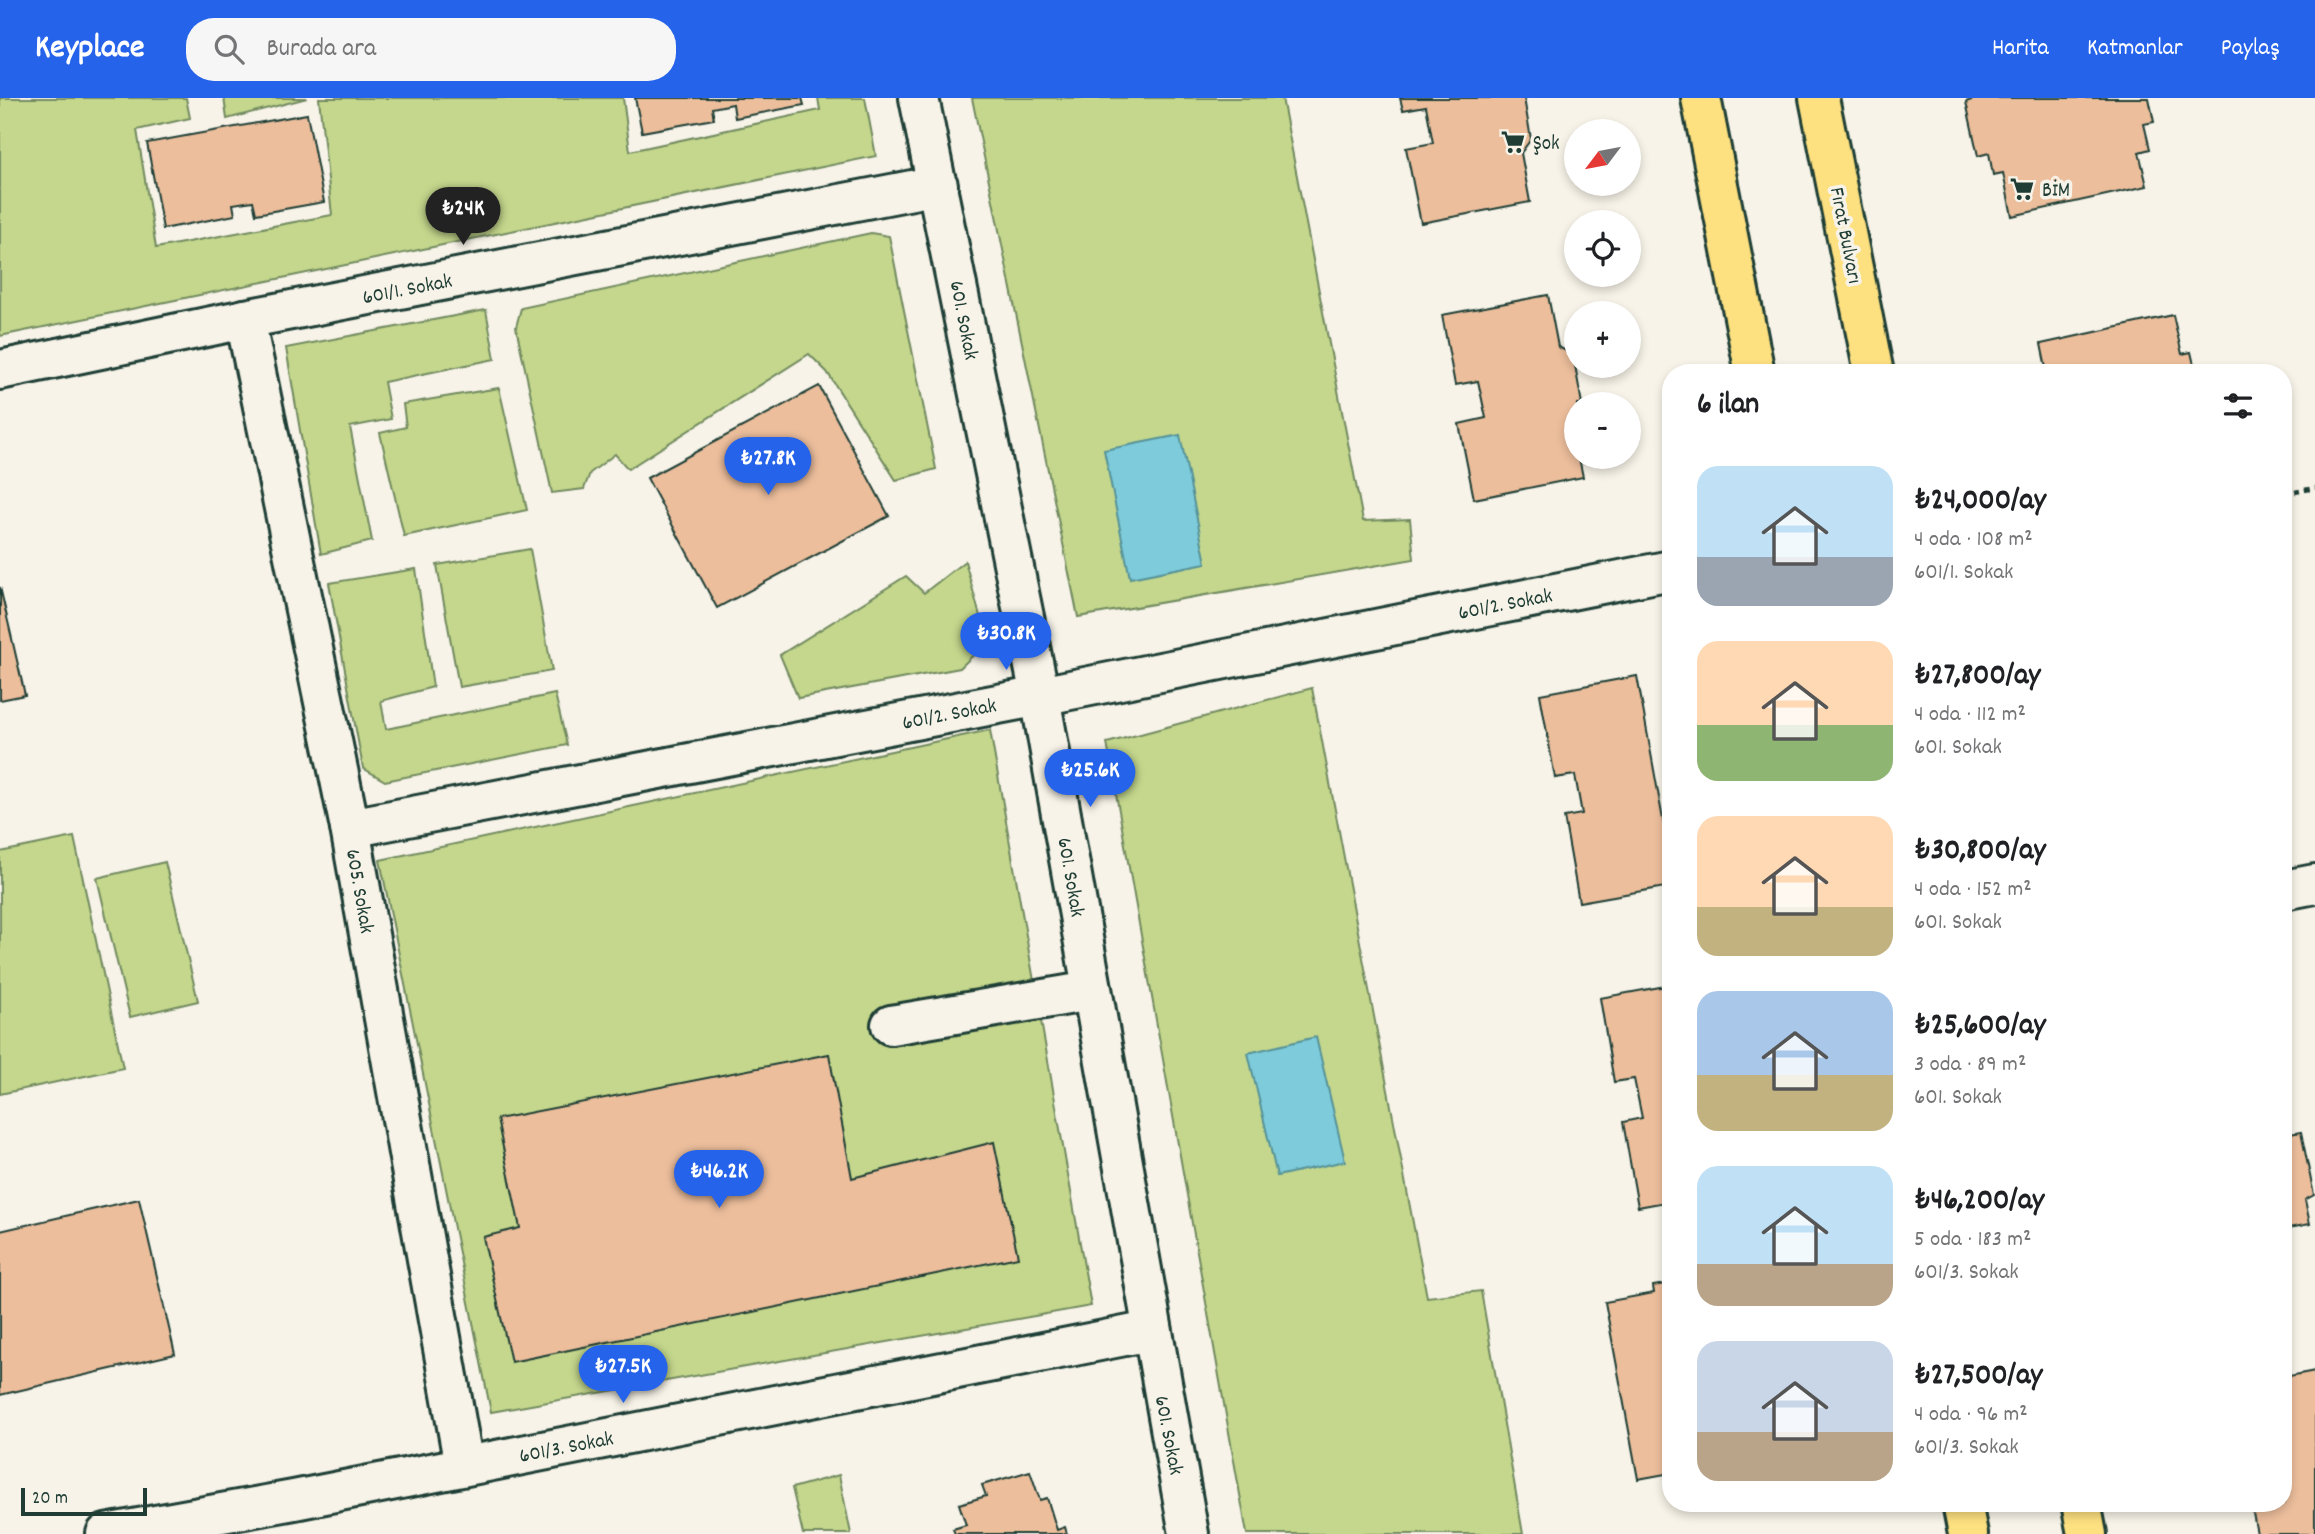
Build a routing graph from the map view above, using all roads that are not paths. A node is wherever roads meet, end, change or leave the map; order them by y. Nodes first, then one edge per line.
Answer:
1 (919, 98) edge
2 (1701, 98) edge
3 (1819, 98) edge
4 (938, 185) junction
5 (244, 319) junction
6 (1753, 364) edge
7 (1872, 364) edge
8 (0, 370) edge
9 (1662, 572) edge
10 (1040, 696) junction
11 (350, 828) junction
12 (2315, 884) edge
13 (2292, 888) edge
14 (1091, 991) junction
15 (891, 1025) dead end
16 (1150, 1331) junction
17 (464, 1466) junction
18 (1964, 1512) edge
19 (2083, 1512) edge
20 (106, 1534) edge
21 (1189, 1534) edge
22 (1968, 1534) edge
23 (2087, 1534) edge

1 - 4 street, 601. Sokak
2 - 6 main road
3 - 7 main road, Fırat Bulvarı
4 - 5 street, 601/1. Sokak
4 - 10 street, 601. Sokak
5 - 8 street, 601/1. Sokak
5 - 11 street, 605. Sokak
9 - 10 street, 601/2. Sokak
10 - 11 street, 601/2. Sokak
10 - 14 street, 601. Sokak
11 - 17 street, 605. Sokak
12 - 13 street
14 - 15 street
14 - 16 street, 601. Sokak
16 - 17 street, 601/3. Sokak
16 - 21 street, 601. Sokak
17 - 20 street, 601/3. Sokak
18 - 22 main road
19 - 23 main road

